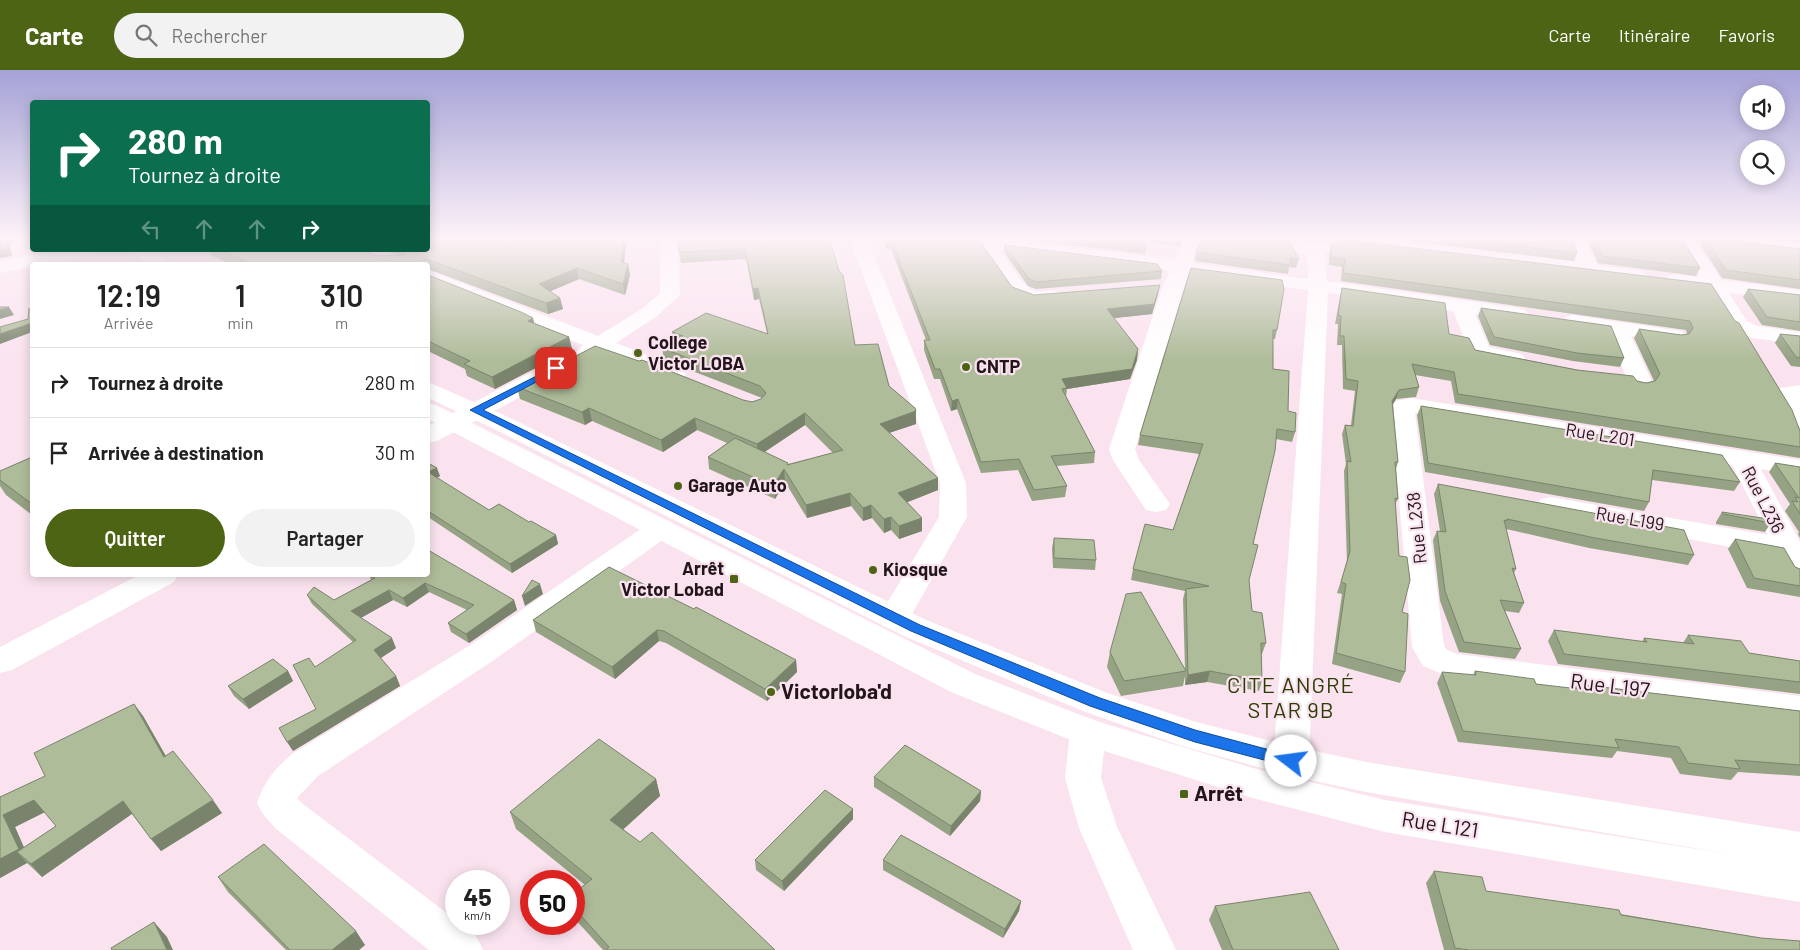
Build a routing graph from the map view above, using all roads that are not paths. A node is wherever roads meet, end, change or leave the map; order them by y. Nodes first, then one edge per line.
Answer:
1 (433, 278) edge
2 (670, 278) edge
3 (874, 278) edge
4 (1010, 278) edge
5 (1166, 278) edge
6 (1320, 278) edge
7 (1659, 278) edge
8 (1709, 278) edge
9 (1170, 279) junction
10 (1713, 285) junction
11 (1318, 287) junction
12 (1070, 294) edge
13 (1800, 296) edge
14 (1461, 306) junction
15 (1616, 327) junction
16 (1676, 336) edge
17 (1800, 338) edge
18 (600, 345) junction
19 (1535, 363) edge
20 (1611, 375) edge
21 (690, 380) edge
22 (430, 390) edge
23 (1800, 392) edge
24 (430, 410) edge
25 (1403, 410) joint
26 (464, 416) junction
27 (1800, 420) edge
28 (430, 435) edge
29 (1741, 457) junction
30 (1800, 468) edge
31 (1412, 480) junction
32 (1440, 485) edge
33 (1525, 500) edge
34 (1156, 504) dead end
35 (661, 528) junction
36 (1794, 558) edge
37 (159, 577) edge
38 (894, 618) junction
39 (1428, 647) joint
40 (0, 661) edge
41 (1800, 709) edge
42 (1088, 732) junction
43 (1291, 761) junction
44 (1800, 849) edge
45 (1800, 884) edge
46 (462, 950) edge
47 (1155, 950) edge

1 - 18 street
2 - 18 street
3 - 38 street
4 - 12 street
5 - 9 street
6 - 11 street
7 - 10 street
8 - 10 street
9 - 11 street
9 - 34 street
10 - 13 street
10 - 17 street
11 - 14 street
11 - 43 street
14 - 15 street
14 - 19 street
15 - 16 street
15 - 20 street
18 - 21 street
18 - 26 street
22 - 26 street
23 - 27 street
24 - 26 street
25 - 29 street, Rue L201
25 - 31 street, Rue L238
26 - 28 street
26 - 35 street, Rue L121
26 - 38 street
29 - 30 street, Rue L201
29 - 36 street, Rue L236
31 - 32 street
31 - 39 street, Rue L238
33 - 36 street, Rue L199
35 - 42 street, Rue L121
35 - 46 street
37 - 40 street
38 - 43 street
39 - 41 street, Rue L197
42 - 45 street, Rue L121
42 - 47 street
43 - 44 street

